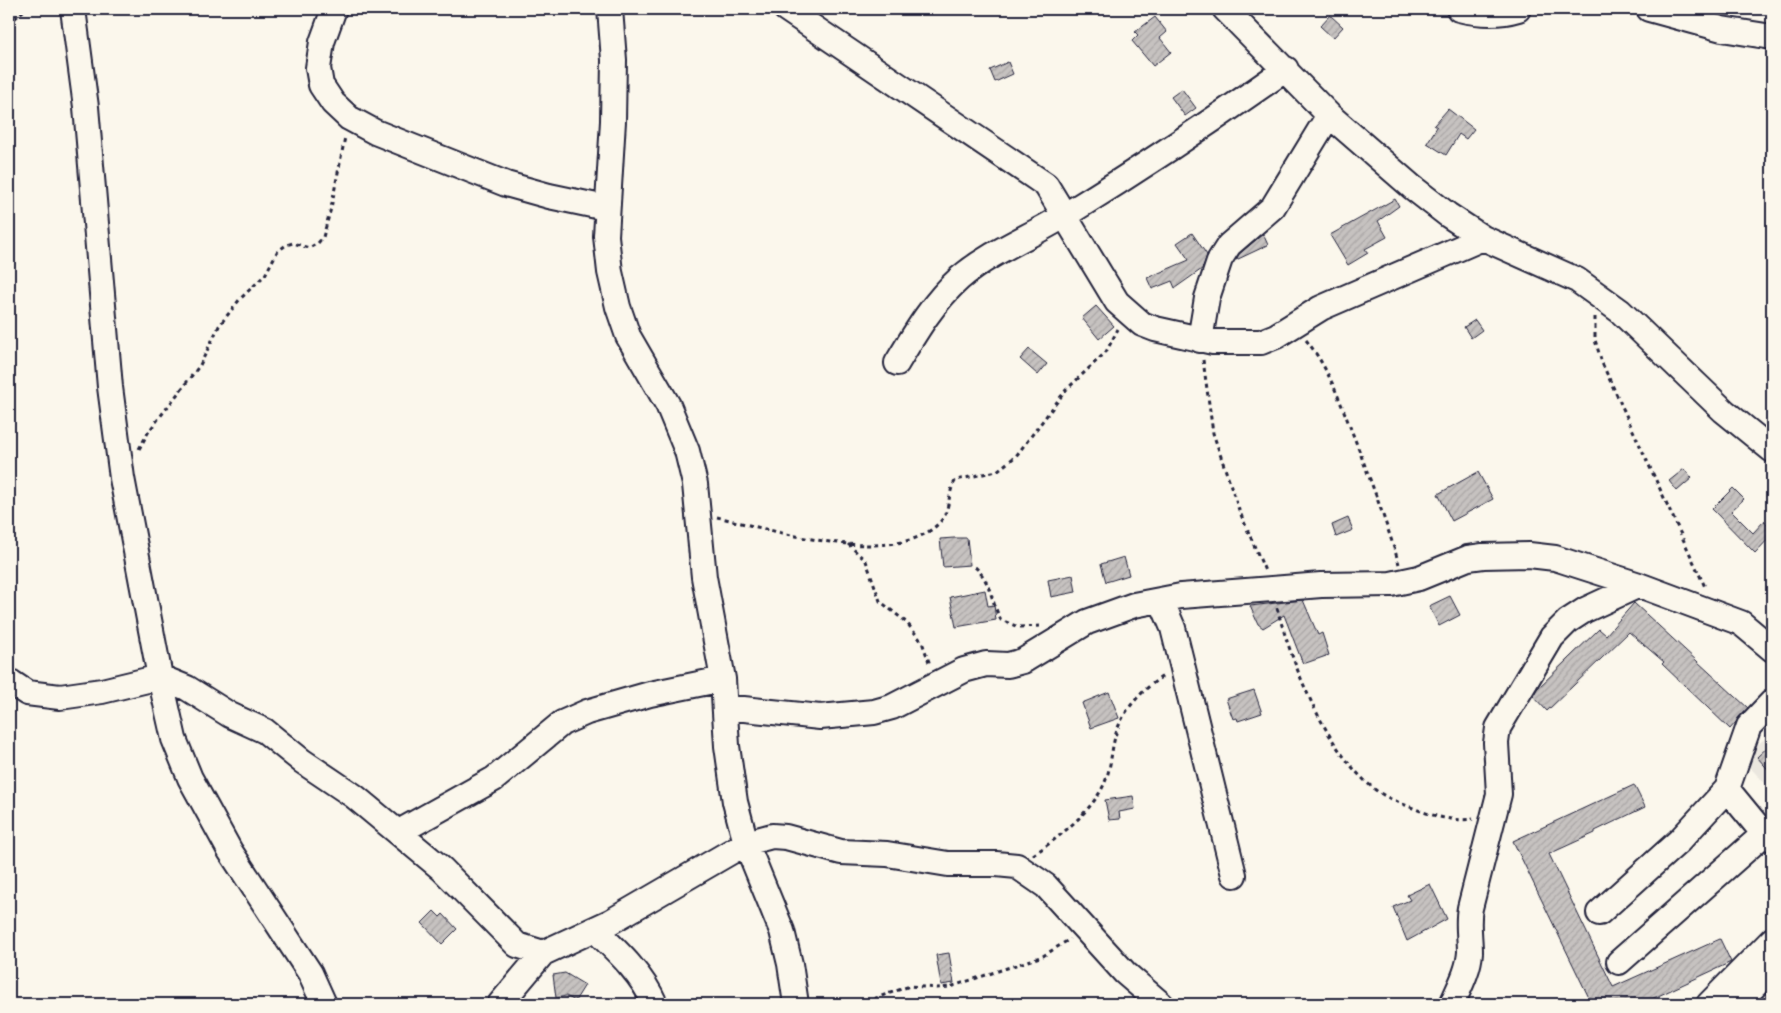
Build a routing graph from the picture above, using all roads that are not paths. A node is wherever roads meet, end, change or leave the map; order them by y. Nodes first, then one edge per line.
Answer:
1 (73, 9) edge
2 (334, 9) edge
3 (610, 9) edge
4 (786, 9) edge
5 (1225, 9) edge
6 (1460, 9) edge
7 (1518, 9) edge
8 (1649, 9) edge
9 (1772, 37) edge
10 (1286, 70) junction
11 (1329, 115) junction
12 (606, 208) junction
13 (1065, 215) junction
14 (1483, 238) junction
15 (1200, 340) junction
16 (897, 363) dead end
17 (1772, 450) edge
18 (1639, 584) junction
19 (1161, 600) junction
20 (1772, 649) edge
21 (160, 677) junction
22 (723, 679) junction
23 (9, 681) edge
24 (1772, 702) edge
25 (725, 707) junction
26 (1728, 789) junction
27 (399, 832) junction
28 (1768, 836) edge
29 (746, 843) junction
30 (1234, 875) dead end
31 (1599, 913) dead end
32 (595, 930) junction
33 (1772, 940) edge
34 (543, 953) junction
35 (1619, 962) dead end
36 (1772, 968) edge
37 (324, 1004) edge
38 (500, 1004) edge
39 (654, 1004) edge
40 (796, 1004) edge
41 (1161, 1004) edge
42 (1452, 1004) edge
43 (1709, 1004) edge
44 (1737, 1004) edge

1 - 21 street
2 - 12 street
3 - 12 street
4 - 13 street
5 - 10 street
6 - 7 street
8 - 9 street
10 - 11 street
10 - 13 street
11 - 14 street
11 - 15 street
12 - 22 street
13 - 15 street
13 - 16 street
14 - 15 street
14 - 17 street
18 - 19 street
18 - 20 street
18 - 42 street
19 - 25 street
19 - 30 street
21 - 23 street
21 - 27 street
21 - 37 street
22 - 25 street
22 - 27 street
24 - 26 street
25 - 29 street
26 - 28 street
26 - 31 street
27 - 34 street
28 - 35 street
29 - 32 street
29 - 40 street
29 - 41 street
32 - 34 street
32 - 39 street
33 - 43 street
34 - 38 street
36 - 44 street

